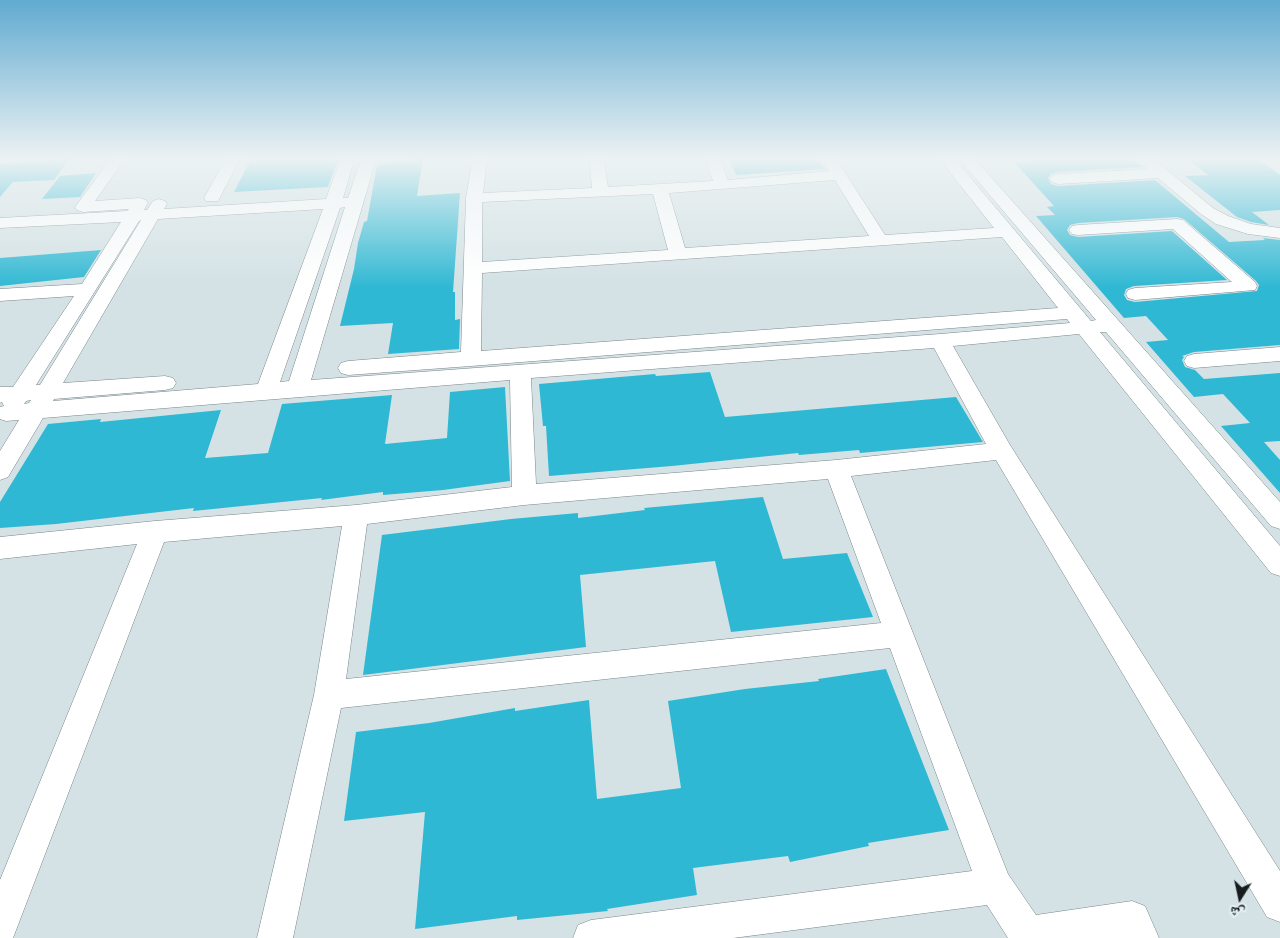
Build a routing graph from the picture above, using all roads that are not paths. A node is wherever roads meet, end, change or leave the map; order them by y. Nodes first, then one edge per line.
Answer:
1 (87, 201) edge
2 (196, 201) edge
3 (288, 201) edge
4 (334, 201) edge
5 (349, 201) edge
6 (474, 201) edge
7 (663, 201) edge
8 (855, 201) edge
9 (981, 201) edge
10 (1000, 201) edge
11 (1195, 201) edge
12 (355, 202) joint
13 (83, 207) junction
14 (147, 209) junction
15 (0, 212) edge
16 (0, 223) edge
17 (1233, 223) junction
18 (1078, 230) dead end
19 (1007, 232) junction
20 (1280, 232) edge
21 (1192, 237) junction
22 (880, 240) junction
23 (678, 254) junction
24 (473, 268) junction
25 (88, 289) junction
26 (1135, 294) dead end
27 (0, 295) edge
28 (1092, 318) junction
29 (940, 341) junction
30 (1280, 354) edge
31 (471, 359) junction
32 (1194, 361) dead end
33 (520, 373) junction
34 (301, 379) junction
35 (268, 383) junction
36 (47, 392) junction
37 (6, 406) edge
38 (36, 411) junction
39 (1002, 451) junction
40 (836, 469) junction
41 (0, 471) edge
42 (524, 495) junction
43 (356, 515) junction
44 (1280, 520) edge
45 (155, 532) junction
46 (0, 548) edge
47 (1280, 565) edge
48 (898, 634) junction
49 (330, 694) junction
50 (995, 886) junction
51 (1280, 904) edge
52 (0, 924) edge
53 (276, 938) edge
54 (590, 938) edge
55 (1141, 938) edge

1 - 13 street
2 - 14 street
3 - 14 street
4 - 35 street
5 - 12 street
6 - 24 street
7 - 23 street
8 - 22 street
9 - 19 street
10 - 28 street
11 - 17 street
12 - 34 street
13 - 14 street
13 - 15 street
14 - 16 street
14 - 25 street
14 - 36 street
17 - 20 street
17 - 21 street
18 - 21 street
19 - 22 street
19 - 28 street
21 - 26 street
22 - 23 street
23 - 24 street
24 - 31 street
25 - 27 street
25 - 37 street
28 - 29 street
28 - 31 street
28 - 44 street
28 - 47 street
29 - 33 street
29 - 39 street
30 - 32 street
31 - 34 street
33 - 34 street
33 - 42 street
34 - 35 street
35 - 36 street
35 - 38 street
36 - 37 street
36 - 38 street
37 - 38 street
38 - 41 street
39 - 40 street
39 - 51 street
40 - 42 street
40 - 48 street
42 - 43 street
43 - 45 street
43 - 49 street
45 - 46 street
45 - 52 street
48 - 49 street
48 - 50 street
49 - 53 street
50 - 54 street
50 - 55 street

